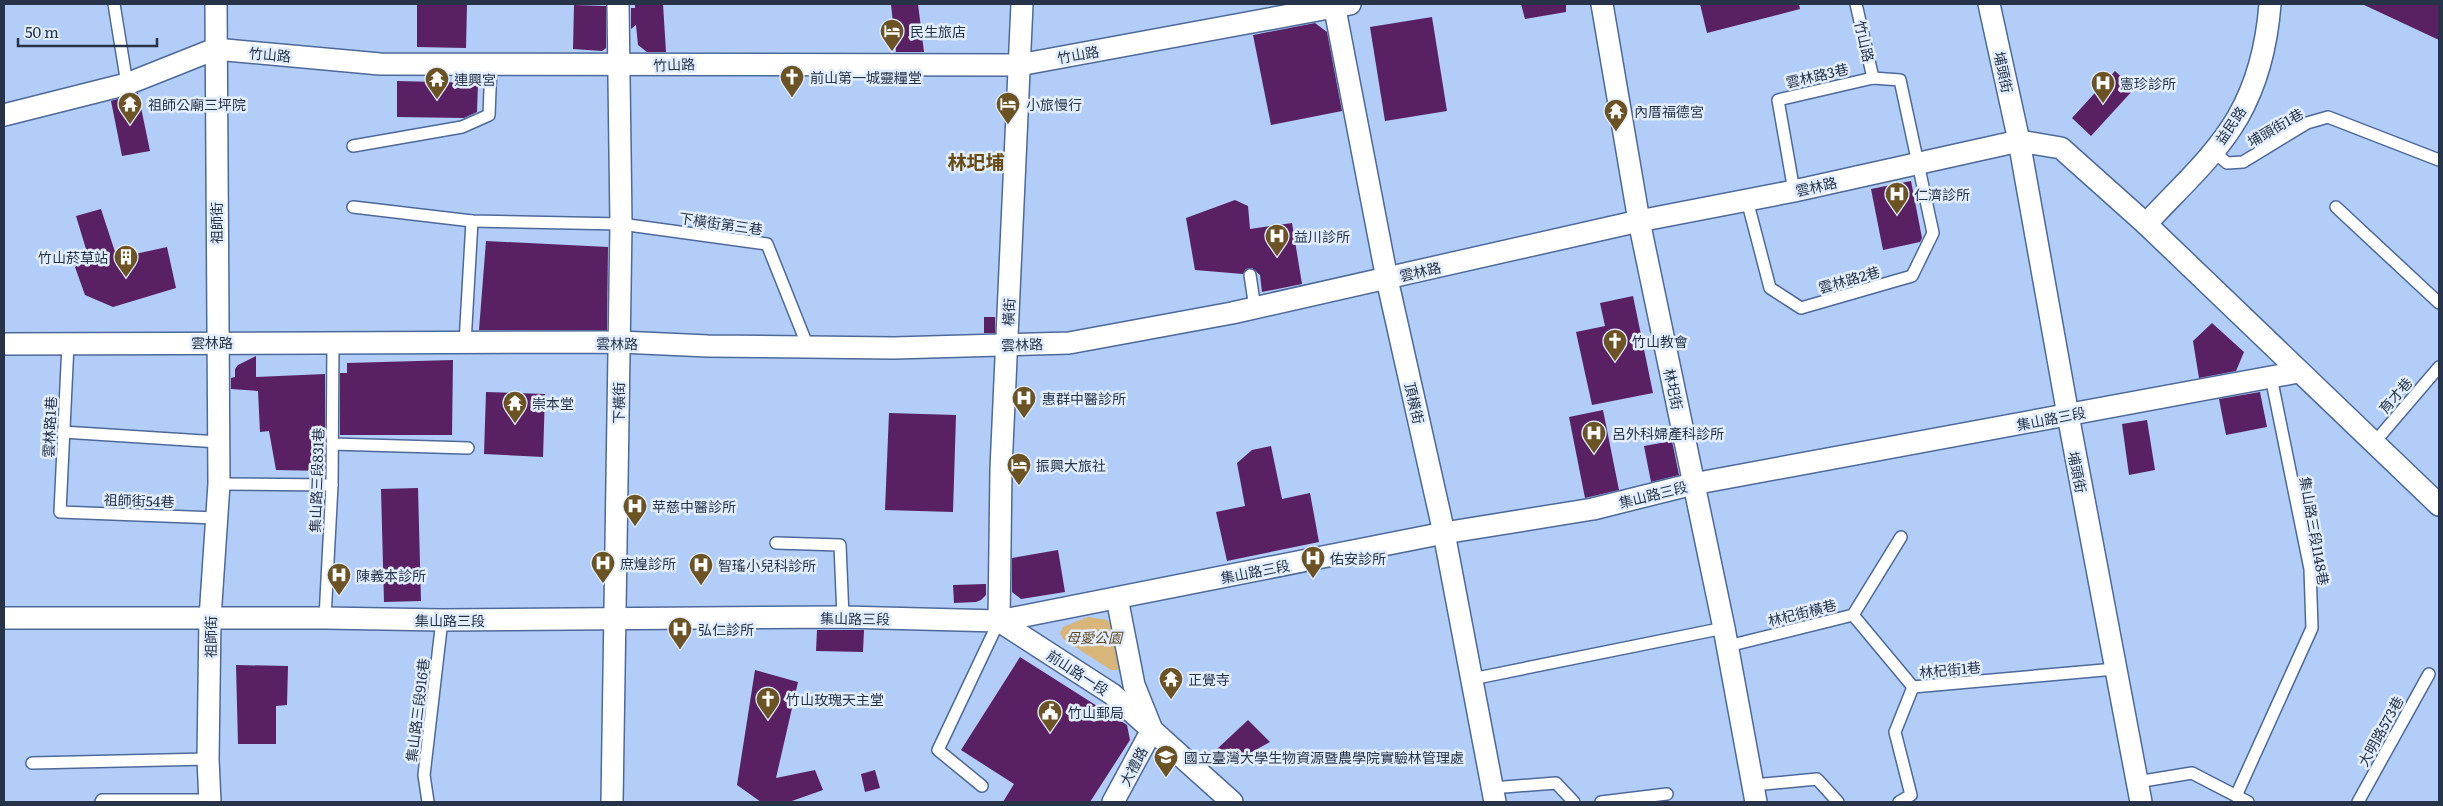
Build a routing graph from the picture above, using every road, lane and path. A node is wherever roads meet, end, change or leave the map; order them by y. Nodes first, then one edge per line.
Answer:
1 (114, 4) edge
2 (216, 4) edge
3 (618, 4) edge
4 (1022, 4) edge
5 (1602, 4) edge
6 (1856, 4) edge
7 (1989, 4) edge
8 (2270, 4) edge
9 (1339, 5) edge
10 (215, 49) junction
11 (490, 65) junction
12 (1019, 65) junction
13 (618, 66) junction
14 (1874, 78) junction
15 (127, 84) junction
16 (4, 115) edge
17 (2019, 140) junction
18 (353, 146) dead end
19 (2213, 151) junction
20 (2439, 160) edge
21 (1919, 163) junction
22 (1794, 191) junction
23 (1747, 200) junction
24 (2336, 207) dead end
25 (353, 208) dead end
26 (472, 221) junction
27 (1639, 222) junction
28 (621, 224) junction
29 (2146, 224) junction
30 (1250, 274) dead end
31 (1387, 279) junction
32 (2439, 302) edge
33 (1255, 308) junction
34 (217, 342) junction
35 (620, 342) junction
36 (465, 343) junction
37 (4, 344) edge
38 (68, 344) junction
39 (333, 344) junction
40 (1006, 345) junction
41 (808, 347) junction
42 (2439, 367) edge
43 (2298, 372) junction
44 (2271, 376) junction
45 (2068, 415) junction
46 (63, 432) junction
47 (219, 442) junction
48 (2374, 443) junction
49 (332, 444) junction
50 (468, 448) dead end
51 (219, 484) junction
52 (1693, 484) junction
53 (332, 485) junction
54 (2439, 506) edge
55 (60, 512) joint
56 (216, 518) junction
57 (1444, 533) junction
58 (1901, 537) dead end
59 (776, 543) dead end
60 (1117, 598) junction
61 (1853, 615) junction
62 (843, 617) junction
63 (4, 618) edge
64 (210, 618) junction
65 (325, 618) junction
66 (442, 620) junction
67 (615, 620) junction
68 (999, 621) junction
69 (1726, 637) junction
70 (2115, 668) junction
71 (2429, 674) dead end
72 (1472, 680) junction
73 (1913, 687) junction
74 (1152, 730) junction
75 (208, 759) junction
76 (32, 763) dead end
77 (2137, 782) junction
78 (982, 786) dead end
79 (1667, 794) dead end
80 (1755, 794) edge
81 (1493, 795) edge
82 (2236, 796) junction
83 (210, 801) edge
84 (1626, 801) edge
85 (101, 802) edge
86 (428, 802) edge
87 (612, 802) edge
88 (1113, 802) edge
89 (1232, 802) edge
90 (1574, 802) edge
91 (1601, 802) edge
92 (1838, 802) edge
93 (1899, 802) edge
94 (2141, 802) edge
95 (2248, 802) edge
96 (2358, 802) edge

1 - 15 lane
2 - 10 street, 祖師街
3 - 13 street, 下橫街
4 - 12 street, 橫街
5 - 27 street, 林圯街
6 - 14 lane, 竹山路
7 - 17 street, 埔頭街
8 - 19 street, 益民路
9 - 12 street, 竹山路
9 - 31 street, 頂橫街
10 - 11 street, 竹山路
10 - 15 street, 竹山路
10 - 34 street, 祖師街
11 - 13 street, 竹山路
11 - 18 lane
12 - 13 street, 竹山路
12 - 40 street, 橫街
13 - 28 street, 下橫街
14 - 21 lane, 雲林路3巷
14 - 22 lane, 雲林路3巷
15 - 16 street, 竹山路
17 - 21 street, 雲林路
17 - 29 street
17 - 45 street, 埔頭街
19 - 20 lane, 埔頭街1巷
19 - 29 street, 益民路
21 - 22 street, 雲林路
21 - 23 lane, 雲林路2巷
22 - 23 street, 雲林路
23 - 27 street, 雲林路
24 - 32 lane
25 - 26 lane
26 - 28 lane
26 - 36 lane
27 - 31 street, 雲林路
27 - 52 street, 林圯街
28 - 35 street, 下橫街
28 - 41 lane, 下橫街第三巷
29 - 43 street
30 - 33 lane
31 - 33 street, 雲林路
31 - 57 street, 頂橫街
33 - 40 street, 雲林路
34 - 38 street, 雲林路
34 - 39 street, 雲林路
34 - 47 street, 祖師街
35 - 36 street, 雲林路
35 - 41 street, 雲林路
35 - 67 street, 下橫街
36 - 39 street, 雲林路
37 - 38 street, 雲林路
38 - 46 lane, 雲林路1巷
39 - 49 lane, 集山路三段831巷
40 - 41 street, 雲林路
40 - 68 street, 橫街
42 - 48 lane, 育才巷
43 - 44 street, 集山路三段
43 - 48 street
44 - 45 street, 集山路三段
44 - 82 lane, 集山路三段1148巷
45 - 52 street, 集山路三段
45 - 70 street, 埔頭街
46 - 47 lane
46 - 55 lane, 雲林路1巷
47 - 51 street, 祖師街
48 - 54 street
49 - 50 lane
49 - 53 lane, 集山路三段831巷
51 - 53 lane
51 - 56 street, 祖師街
52 - 57 street, 集山路三段
52 - 69 street, 林圯街
53 - 65 lane, 集山路三段831巷
55 - 56 lane, 祖師街54巷
56 - 64 street, 祖師街
57 - 60 street, 集山路三段
57 - 72 street, 頂橫街
58 - 61 lane, 林杞街橫巷
59 - 62 lane
60 - 68 street, 集山路三段
60 - 74 street, 前山路一段
61 - 69 lane, 林杞街橫巷
61 - 73 lane
62 - 67 street, 集山路三段
62 - 68 street, 集山路三段
63 - 64 street, 集山路三段
64 - 65 street, 集山路三段
64 - 75 street, 祖師街
65 - 66 street, 集山路三段
66 - 67 street, 集山路三段
66 - 86 lane, 集山路三段916巷
67 - 87 street, 下橫街
68 - 74 street, 前山路一段
68 - 78 lane
69 - 72 lane, 林杞街橫巷
69 - 80 street, 林圯街
70 - 73 lane, 林杞街1巷
70 - 77 street, 埔頭街
71 - 96 lane, 大明路573巷
72 - 81 street, 頂橫街
73 - 93 lane, 林杞街1巷
74 - 88 street, 大禮路
74 - 89 street, 前山路一段
75 - 76 lane
75 - 83 street, 祖師街
77 - 82 lane
77 - 94 street, 埔頭街
79 - 84 lane
80 - 92 lane
81 - 90 lane
82 - 95 lane
83 - 85 lane
84 - 91 lane

